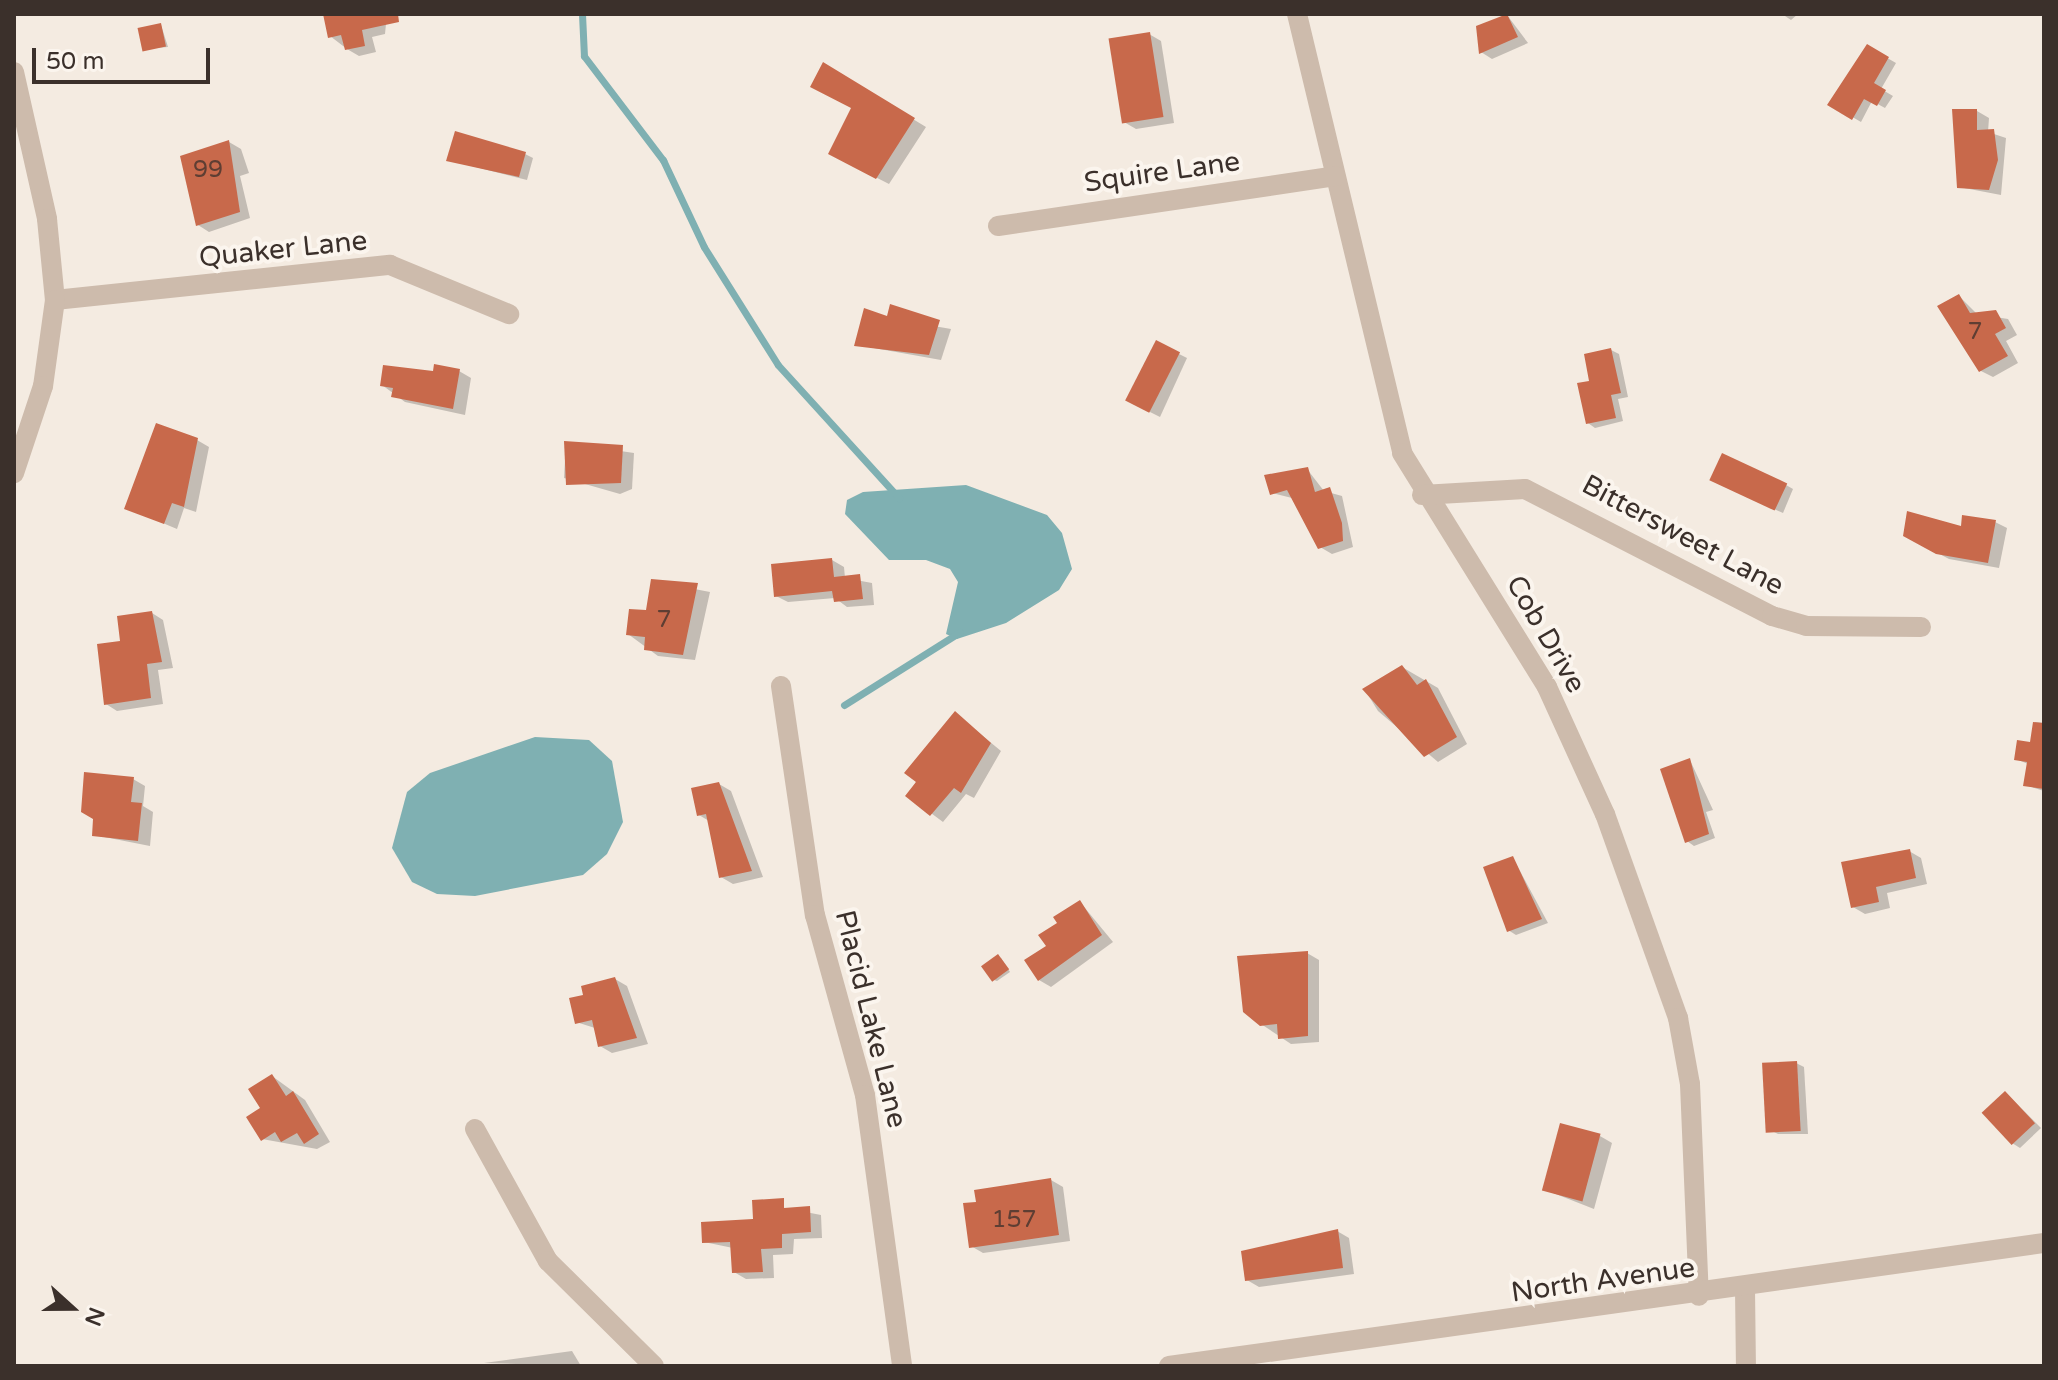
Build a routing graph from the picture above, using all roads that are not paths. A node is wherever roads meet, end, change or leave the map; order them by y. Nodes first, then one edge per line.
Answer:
1 (1297, 14) edge
2 (14, 72) edge
3 (1335, 176) junction
4 (998, 226) dead end
5 (55, 300) junction
6 (509, 314) dead end
7 (14, 473) edge
8 (1422, 495) junction
9 (1921, 627) dead end
10 (781, 686) dead end
11 (475, 1129) dead end
12 (2044, 1243) edge
13 (1745, 1289) junction
14 (1699, 1296) junction
15 (654, 1366) edge
16 (902, 1366) edge
17 (1169, 1366) edge
18 (1746, 1366) edge

1 - 3 street, Cob Drive
2 - 5 street
3 - 4 street, Squire Lane
3 - 8 street, Cob Drive
5 - 6 street, Quaker Lane
5 - 7 street
8 - 9 street, Bittersweet Lane
8 - 14 street, Cob Drive
10 - 16 street, Placid Lake Lane
11 - 15 street
12 - 13 street, North Avenue
13 - 14 street, North Avenue
13 - 18 street
14 - 17 street, North Avenue

